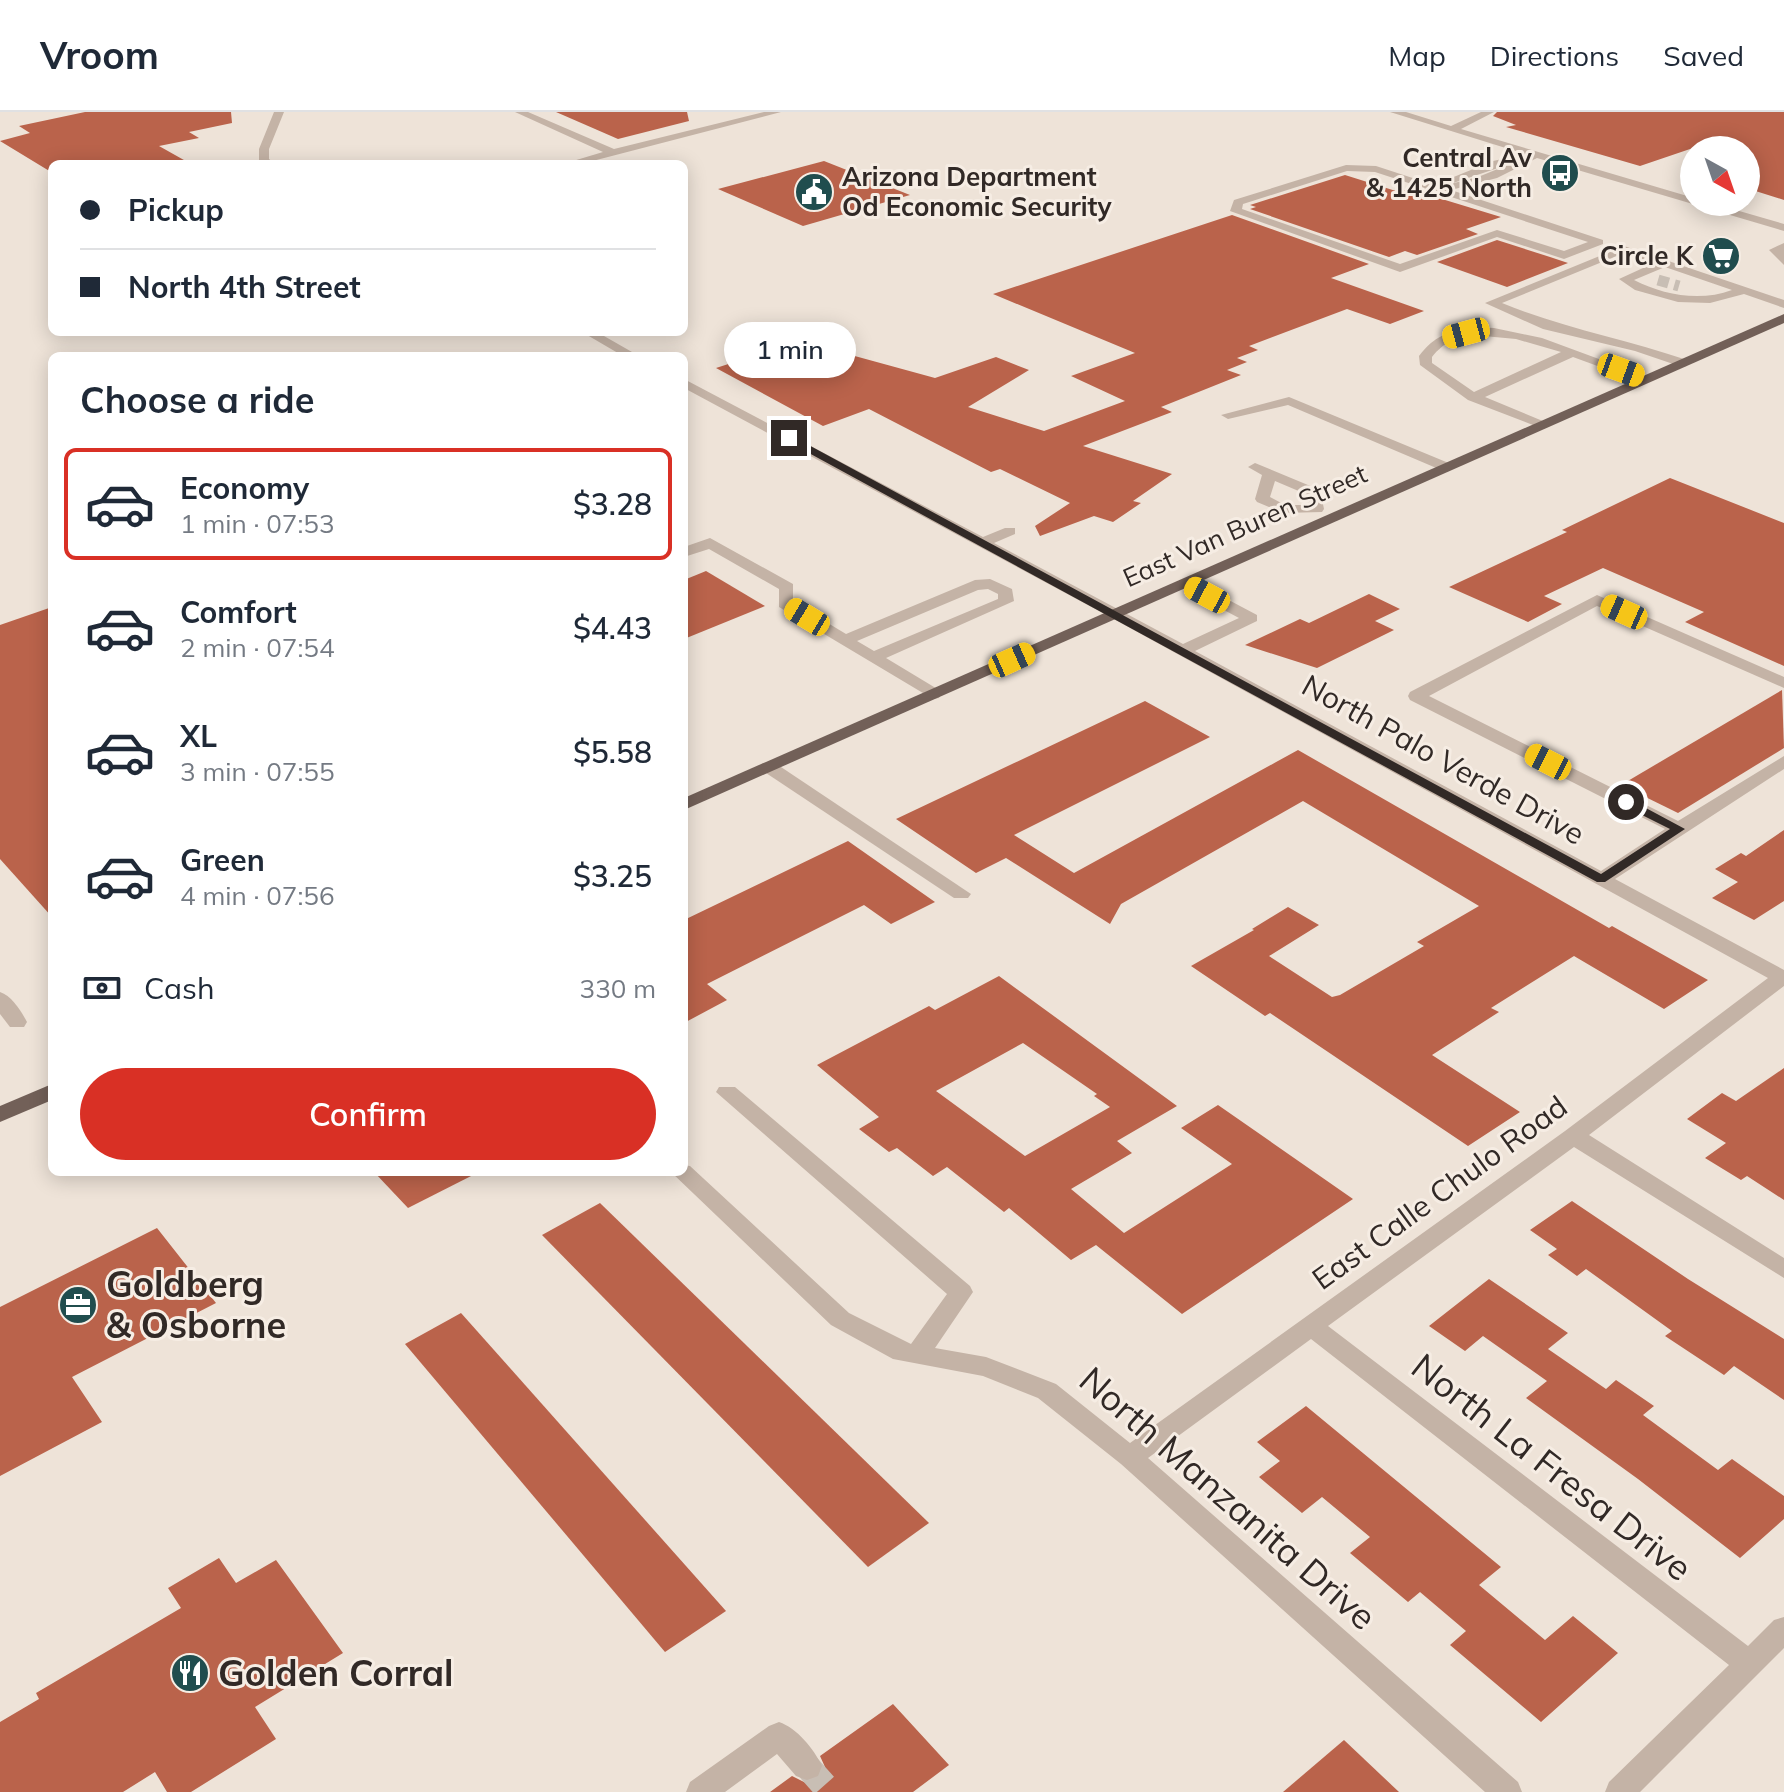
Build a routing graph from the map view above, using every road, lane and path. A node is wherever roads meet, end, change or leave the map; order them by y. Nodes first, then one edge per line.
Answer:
1 (279, 112) edge
2 (520, 112) edge
3 (776, 112) edge
4 (1395, 112) edge
5 (1489, 112) edge
6 (1452, 129) junction
7 (613, 153) junction
8 (1538, 155) junction
9 (264, 160) edge
10 (584, 160) edge
11 (1436, 189) junction
12 (1680, 198) edge
13 (1784, 213) edge
14 (1742, 216) edge
15 (1762, 222) junction
16 (1784, 228) edge
17 (1784, 246) edge
18 (1784, 261) edge
19 (1665, 263) junction
20 (1636, 273) junction
21 (1658, 280) tunnel mouth
22 (1679, 286) tunnel mouth
23 (1743, 290) junction
24 (1720, 299) junction
25 (1784, 304) edge
26 (1784, 318) edge
27 (596, 336) edge
28 (626, 352) edge
29 (1573, 352) junction
30 (1682, 363) junction
31 (1646, 379) junction
32 (719, 381) dead end
33 (689, 386) edge
34 (1473, 397) junction
35 (1228, 415) dead end
36 (1543, 424) junction
37 (837, 442) dead end
38 (812, 451) junction
39 (1255, 467) dead end
40 (1446, 467) junction
41 (1270, 473) junction
42 (1317, 509) junction
43 (1334, 517) junction
44 (1010, 531) dead end
45 (983, 542) junction
46 (688, 551) edge
47 (1185, 583) junction
48 (1116, 614) junction
49 (845, 640) junction
50 (1183, 650) junction
51 (873, 658) junction
52 (1784, 683) edge
53 (933, 694) junction
54 (1784, 761) edge
55 (769, 767) junction
56 (688, 803) edge
57 (1679, 829) junction
58 (1601, 879) junction
59 (961, 894) dead end
60 (1783, 978) edge
61 (0, 999) edge
62 (17, 1022) dead end
63 (727, 1092) dead end
64 (48, 1093) edge
65 (0, 1115) edge
66 (1573, 1136) junction
67 (686, 1176) edge
68 (1784, 1269) edge
69 (1311, 1326) junction
70 (917, 1355) junction
71 (1130, 1457) junction
72 (1784, 1629) edge
73 (1749, 1664) junction
74 (807, 1766) tunnel mouth
75 (701, 1792) edge
76 (1507, 1792) edge
77 (1620, 1792) edge

1 - 9 street
2 - 7 street
3 - 7 street
4 - 6 street
5 - 6 street
6 - 8 street
7 - 10 street
8 - 11 street
8 - 12 street
11 - 11 street
13 - 15 street
14 - 15 street
15 - 16 street
17 - 18 street
19 - 20 street
19 - 23 street
19 - 30 street
20 - 21 street
20 - 24 street
22 - 24 street
23 - 24 street
23 - 25 street
26 - 30 main road, East Van Buren Street
27 - 28 street
29 - 31 street
29 - 34 street
29 - 34 street
30 - 31 main road, East Van Buren Street
31 - 36 main road, East Van Buren Street
32 - 33 street
33 - 38 street, North Palo Verde Drive
34 - 36 street
35 - 40 street
36 - 40 main road, East Van Buren Street
37 - 38 street
38 - 45 street, North Palo Verde Drive
39 - 41 street
40 - 43 main road, East Van Buren Street
41 - 42 street
41 - 42 street
42 - 43 street
43 - 47 main road, East Van Buren Street
44 - 45 street
45 - 48 street, North Palo Verde Drive
46 - 49 street
47 - 48 main road, East Van Buren Street
47 - 50 street
48 - 50 street, North Palo Verde Drive
48 - 53 main road, East Van Buren Street
49 - 51 street
49 - 51 street
50 - 58 street, North Palo Verde Drive
51 - 53 street
52 - 57 street
53 - 55 main road, East Van Buren Street
54 - 57 street
55 - 56 main road, East Van Buren Street
55 - 59 street
57 - 58 street
58 - 60 street, North Palo Verde Drive
60 - 66 street, East Calle Chulo Road
61 - 62 street
63 - 70 street
64 - 65 main road
66 - 68 street
66 - 69 street, East Calle Chulo Road
67 - 70 street, North Manzanita Drive
69 - 71 street, East Calle Chulo Road
69 - 73 street, North La Fresa Drive
70 - 71 street, North Manzanita Drive
71 - 76 street, North Manzanita Drive
72 - 73 street
73 - 77 street
74 - 75 street

